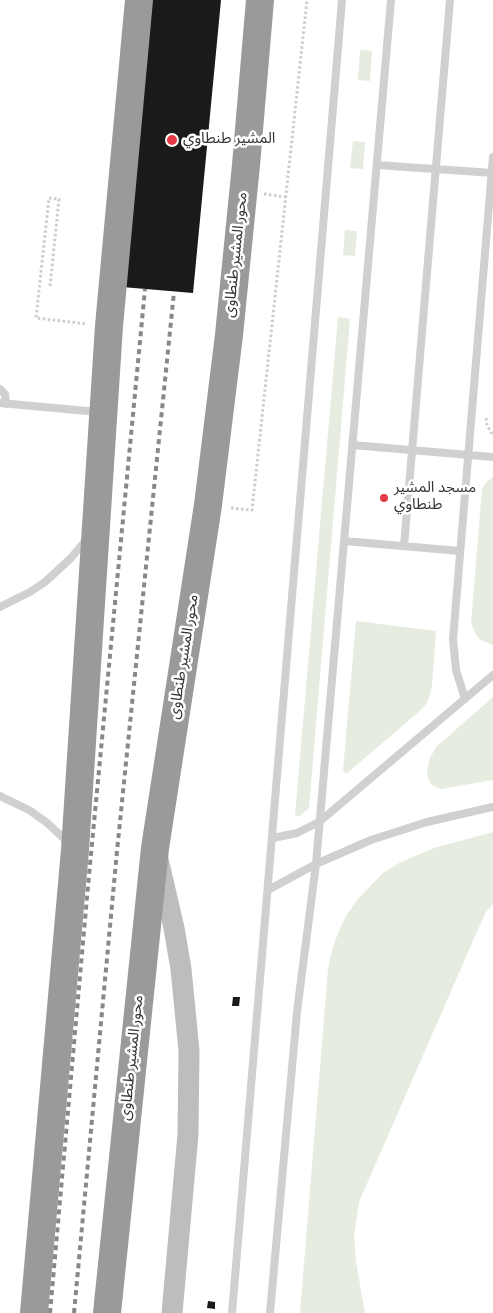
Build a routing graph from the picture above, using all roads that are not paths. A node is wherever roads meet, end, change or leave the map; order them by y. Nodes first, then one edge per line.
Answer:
1 (139, 0) edge
2 (260, 0) edge
3 (342, 0) edge
4 (391, 0) edge
5 (450, 0) edge
6 (493, 158) edge
7 (377, 165) junction
8 (436, 169) junction
9 (492, 173) edge
10 (0, 389) edge
11 (3, 403) edge
12 (103, 413) junction
13 (352, 445) junction
14 (413, 450) junction
15 (468, 455) junction
16 (493, 457) edge
17 (94, 530) junction
18 (344, 541) junction
19 (404, 546) junction
20 (460, 551) junction
21 (0, 607) edge
22 (493, 675) edge
23 (465, 699) junction
24 (0, 796) edge
25 (493, 807) edge
26 (319, 822) junction
27 (272, 838) junction
28 (155, 848) junction
29 (75, 850) junction
30 (316, 864) junction
31 (268, 890) junction
32 (34, 1313) edge
33 (107, 1313) edge
34 (172, 1313) edge
35 (232, 1313) edge
36 (270, 1313) edge

1 - 12 highway
2 - 28 highway, محور المشير طنطاوى
3 - 27 lane
4 - 7 lane
5 - 8 lane
6 - 9 lane
7 - 8 lane
7 - 13 lane
8 - 9 lane
8 - 14 lane
9 - 15 lane
10 - 11 lane
11 - 12 lane
12 - 17 highway
13 - 14 lane
13 - 18 lane
14 - 15 lane
14 - 19 lane
15 - 16 lane
15 - 20 lane
17 - 21 lane
17 - 29 highway
18 - 19 lane
18 - 26 lane
19 - 20 lane
20 - 23 lane
22 - 23 lane
23 - 26 lane
24 - 29 lane
25 - 30 lane
26 - 27 lane
26 - 30 lane
27 - 31 lane
28 - 33 highway, محور المشير طنطاوى
28 - 34 street
29 - 32 highway
30 - 31 lane
30 - 36 lane
31 - 35 lane

